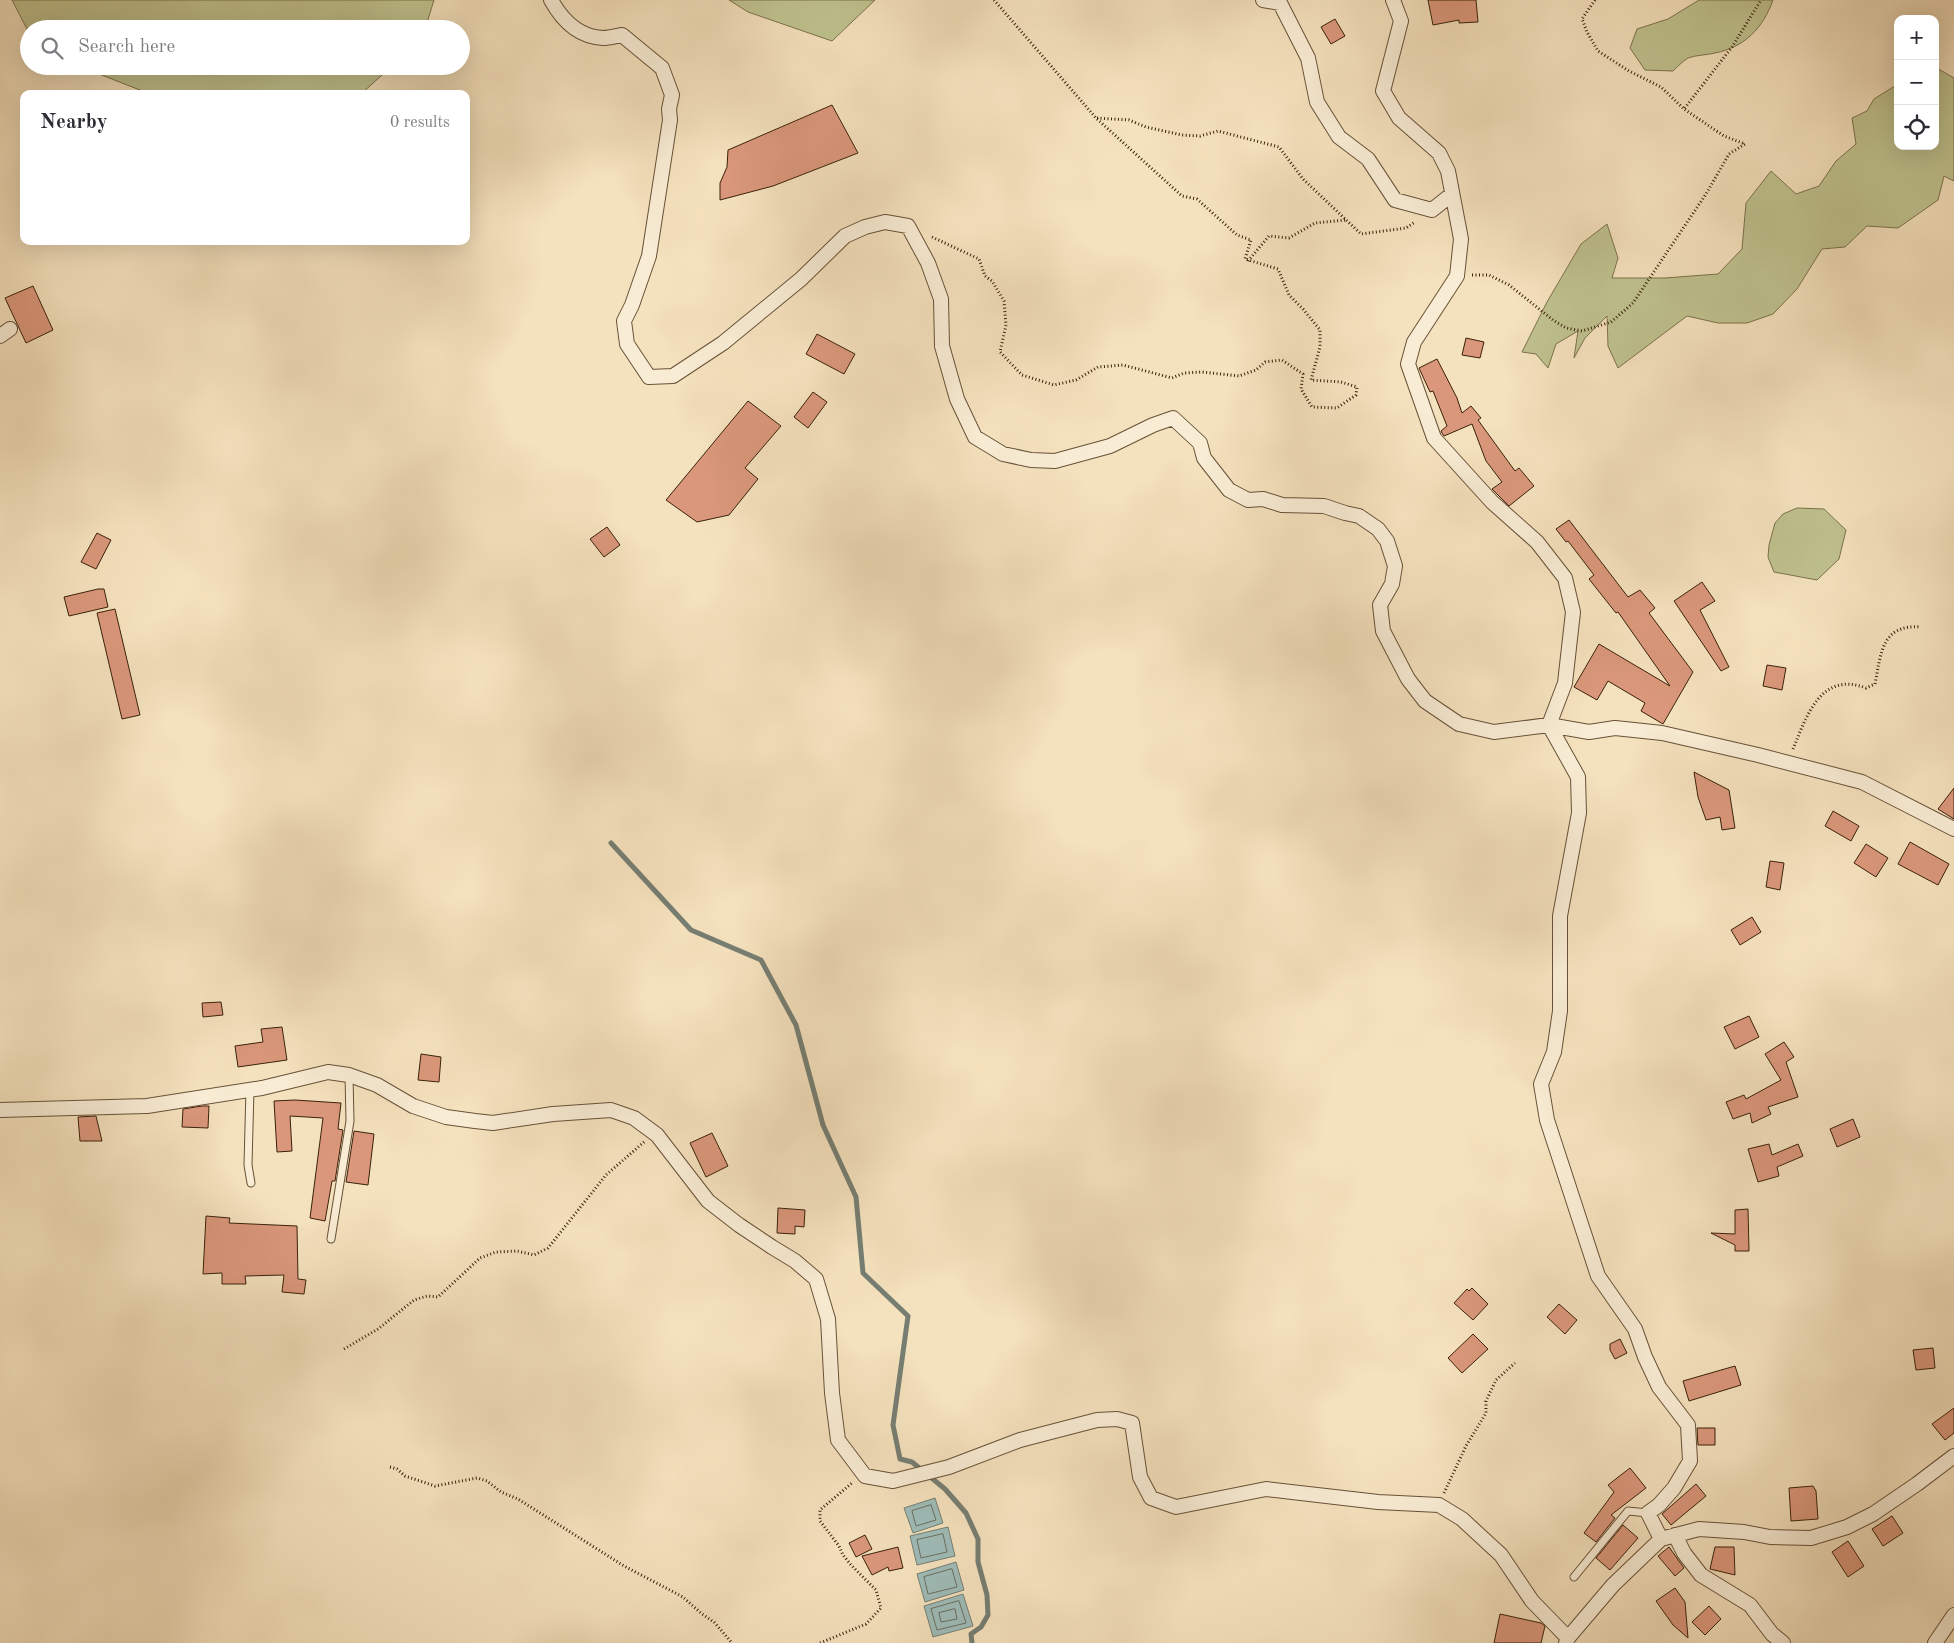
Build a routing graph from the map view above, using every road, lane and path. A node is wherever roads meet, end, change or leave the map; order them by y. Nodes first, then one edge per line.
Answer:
1 (551, 0) edge
2 (994, 0) edge
3 (1263, 0) edge
4 (1393, 0) edge
5 (1595, 0) edge
6 (1761, 0) edge
7 (1684, 109) junction
8 (1096, 118) junction
9 (1451, 195) junction
10 (1432, 210) junction
11 (1346, 220) junction
12 (908, 226) junction
13 (1248, 260) junction
14 (1457, 276) junction
15 (1921, 627) dead end
16 (1549, 725) junction
17 (1780, 760) junction
18 (1954, 829) edge
19 (349, 1075) junction
20 (250, 1090) junction
21 (0, 1110) edge
22 (657, 1135) junction
23 (251, 1183) dead end
24 (331, 1239) dead end
25 (344, 1349) dead end
26 (1515, 1363) dead end
27 (1954, 1456) edge
28 (390, 1467) dead end
29 (864, 1476) junction
30 (1439, 1505) junction
31 (1648, 1514) junction
32 (1668, 1537) junction
33 (1574, 1577) dead end
34 (1954, 1615) edge
35 (1567, 1640) edge
36 (732, 1643) edge
37 (820, 1643) edge
38 (1783, 1643) edge
39 (1935, 1643) edge

1 - 12 street
2 - 8 path
3 - 10 street
4 - 9 street
5 - 7 path
6 - 7 path
7 - 14 path
8 - 11 path
8 - 13 path
9 - 10 street
9 - 14 street
10 - 11 path
11 - 13 path
12 - 13 path
12 - 16 street
14 - 16 street
15 - 17 path
16 - 17 street
16 - 31 street
17 - 18 street
19 - 20 street
19 - 22 street
19 - 24 lane
20 - 21 street
20 - 23 lane
22 - 25 path
22 - 29 street
26 - 30 path
27 - 32 street
28 - 36 path
29 - 30 street
29 - 37 path
30 - 35 street
31 - 32 street
31 - 33 lane
32 - 35 street
32 - 38 street
34 - 39 street

